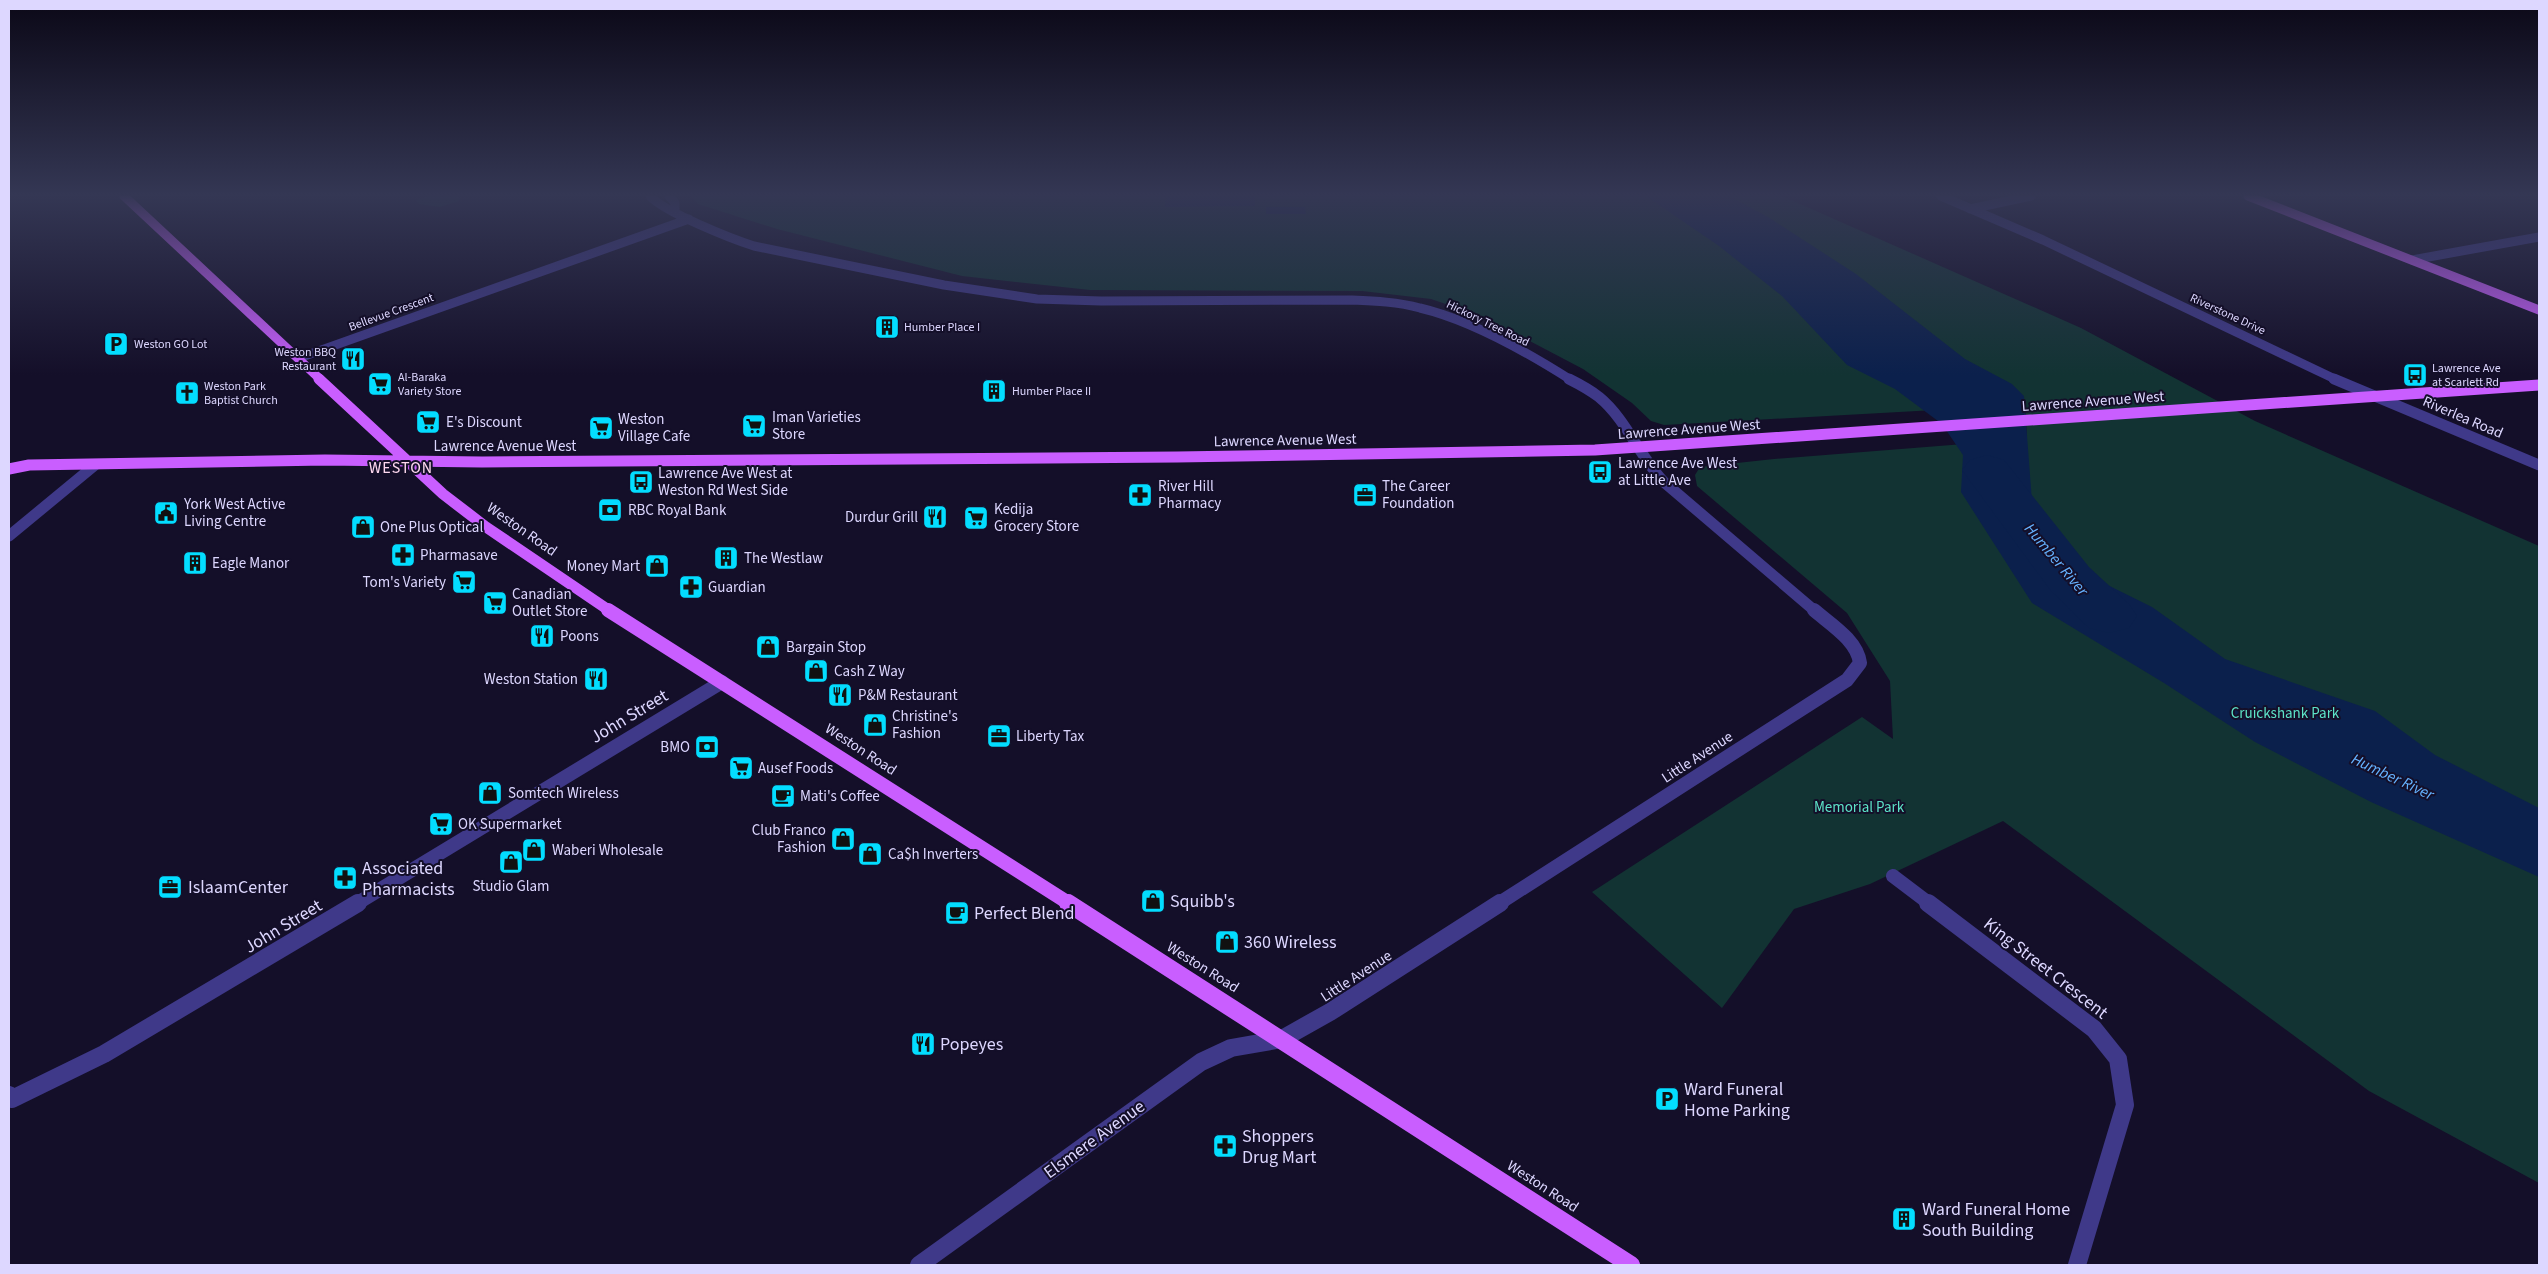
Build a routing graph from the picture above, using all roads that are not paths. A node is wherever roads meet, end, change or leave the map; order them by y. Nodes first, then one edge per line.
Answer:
1 (189, 255) edge
2 (587, 255) edge
3 (795, 255) edge
4 (2076, 255) edge
5 (2400, 255) edge
6 (2438, 255) edge
7 (2412, 260) junction
8 (2539, 310) edge
9 (300, 358) junction
10 (2539, 385) edge
11 (2375, 396) junction
12 (1638, 448) junction
13 (9, 460) edge
14 (409, 462) junction
15 (29, 465) junction
16 (96, 465) junction
17 (2539, 465) edge
18 (9, 469) edge
19 (9, 536) edge
20 (722, 682) junction
21 (1893, 876) dead end
22 (1282, 1039) junction
23 (10, 1097) edge
24 (919, 1265) edge
25 (1631, 1265) edge
26 (2077, 1265) edge

1 - 9 main road, Weston Road
2 - 9 street, Bellevue Crescent
3 - 12 street, Hickory Tree Road
4 - 11 street, Riverstone Drive
5 - 7 main road
6 - 7 street
7 - 8 main road
9 - 14 main road, Weston Road
10 - 11 main road, Lawrence Avenue West
11 - 12 main road, Lawrence Avenue West
11 - 17 street, Riverlea Road
12 - 14 main road, Lawrence Avenue West
12 - 22 street, Little Avenue
13 - 15 main road, Lawrence Avenue West
14 - 16 main road, Lawrence Avenue West
14 - 20 main road, Weston Road
15 - 16 main road, Lawrence Avenue West
15 - 18 main road, Lawrence Avenue West
16 - 19 street
20 - 22 main road, Weston Road
20 - 23 street, John Street
21 - 26 street, King Street Crescent
22 - 24 street, Elsmere Avenue
22 - 25 main road, Weston Road

